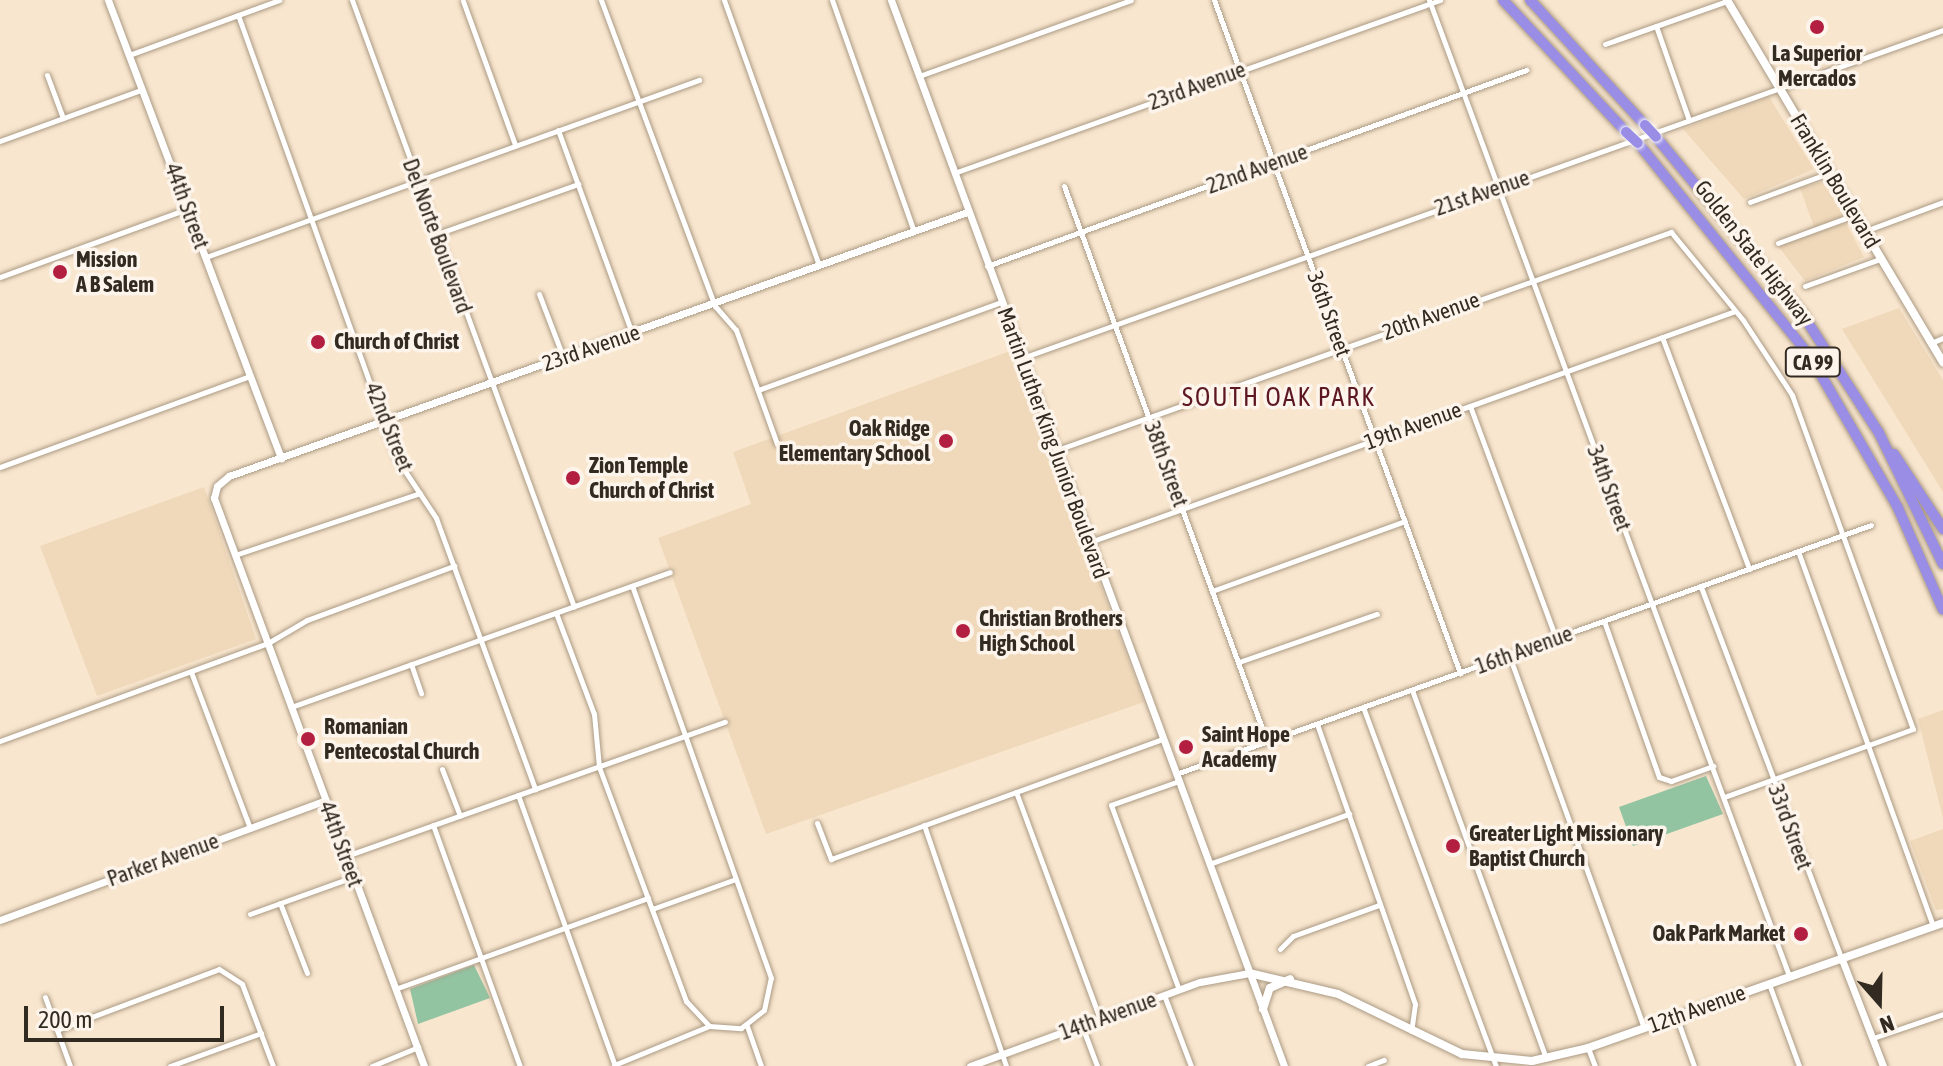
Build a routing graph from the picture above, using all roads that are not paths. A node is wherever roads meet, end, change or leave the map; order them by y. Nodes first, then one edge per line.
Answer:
1 (108, 0) edge
2 (279, 0) edge
3 (352, 0) edge
4 (601, 0) edge
5 (724, 0) edge
6 (832, 0) edge
7 (891, 0) edge
8 (1131, 0) edge
9 (1214, 0) edge
10 (1440, 0) edge
11 (1503, 0) edge
12 (1530, 0) edge
13 (1727, 0) edge
14 (463, 1) edge
15 (1430, 2) edge
16 (238, 15) junction
17 (1656, 26) junction
18 (1943, 30) edge
19 (1605, 44) dead end
20 (129, 55) junction
21 (1526, 70) dead end
22 (1239, 71) junction
23 (47, 75) dead end
24 (919, 76) junction
25 (699, 80) dead end
26 (142, 89) junction
27 (1781, 89) junction
28 (1464, 95) junction
29 (638, 102) junction
30 (63, 118) junction
31 (1689, 120) junction
32 (558, 130) junction
33 (0, 141) edge
34 (515, 145) junction
35 (1273, 163) junction
36 (953, 173) junction
37 (1830, 173) junction
38 (417, 180) junction
39 (578, 184) junction
40 (1064, 186) dead end
41 (1498, 187) junction
42 (1750, 202) dead end
43 (1943, 202) edge
44 (188, 209) junction
45 (967, 212) junction
46 (1855, 215) junction
47 (312, 217) junction
48 (914, 232) junction
49 (1081, 232) junction
50 (1865, 232) junction
51 (437, 234) junction
52 (1778, 243) dead end
53 (1307, 255) junction
54 (206, 257) junction
55 (1881, 259) junction
56 (987, 266) junction
57 (820, 267) junction
58 (0, 277) edge
59 (1533, 279) junction
60 (1805, 286) dead end
61 (539, 294) dead end
62 (1001, 302) junction
63 (715, 306) junction
64 (1735, 311) junction
65 (1115, 325) junction
66 (632, 334) junction
67 (1662, 337) junction
68 (1943, 338) edge
69 (1931, 343) junction
70 (1341, 348) junction
71 (563, 357) junction
72 (1022, 358) junction
73 (1943, 363) edge
74 (1566, 372) junction
75 (251, 376) junction
76 (492, 384) junction
77 (758, 390) junction
78 (1470, 406) junction
79 (1149, 417) junction
80 (384, 421) junction
81 (1879, 433) junction
82 (1375, 440) junction
83 (777, 444) dead end
84 (1056, 450) junction
85 (281, 458) junction
86 (0, 467) edge
87 (217, 486) joint
88 (420, 493) junction
89 (1182, 509) junction
90 (1405, 521) junction
91 (1871, 525) dead end
92 (1943, 529) edge
93 (1844, 534) junction
94 (1090, 542) junction
95 (1798, 551) junction
96 (235, 555) junction
97 (1943, 564) edge
98 (454, 566) junction
99 (1749, 569) junction
100 (670, 572) dead end
101 (632, 586) junction
102 (1701, 587) junction
103 (1212, 591) junction
104 (1653, 604) junction
105 (574, 607) junction
106 (1943, 610) edge
107 (556, 613) junction
108 (1377, 614) dead end
109 (1604, 621) junction
110 (1556, 639) junction
111 (480, 640) junction
112 (268, 643) junction
113 (1509, 655) junction
114 (1238, 663) junction
115 (411, 664) junction
116 (191, 671) junction
117 (1460, 673) junction
118 (1412, 690) junction
119 (421, 693) dead end
120 (291, 707) junction
121 (1363, 707) junction
122 (725, 722) dead end
123 (1317, 724) junction
124 (684, 737) junction
125 (1163, 739) junction
126 (0, 741) edge
127 (1267, 742) junction
128 (1868, 746) junction
129 (1713, 766) junction
130 (599, 767) junction
131 (442, 769) dead end
132 (1177, 778) junction
133 (1773, 780) junction
134 (535, 789) junction
135 (1016, 792) junction
136 (518, 795) junction
137 (1724, 797) junction
138 (326, 800) junction
139 (1349, 814) junction
140 (460, 816) junction
141 (817, 823) dead end
142 (433, 825) junction
143 (924, 825) junction
144 (250, 828) junction
145 (346, 856) junction
146 (1209, 864) junction
147 (353, 877) junction
148 (736, 879) junction
149 (648, 898) junction
150 (280, 903) junction
151 (1379, 905) junction
152 (652, 909) junction
153 (250, 914) dead end
154 (1943, 917) edge
155 (0, 920) edge
156 (1943, 923) edge
157 (1932, 924) junction
158 (565, 926) junction
159 (1280, 949) dead end
160 (480, 957) junction
161 (1841, 957) junction
162 (307, 973) dead end
163 (1249, 973) junction
164 (1789, 976) junction
165 (1290, 979) junction
166 (1768, 983) junction
167 (395, 989) junction
168 (1179, 990) junction
169 (1164, 995) junction
170 (45, 997) dead end
171 (1263, 1009) junction
172 (1943, 1014) edge
173 (1676, 1016) junction
174 (1100, 1019) junction
175 (1081, 1025) junction
176 (709, 1026) junction
177 (747, 1026) junction
178 (1644, 1028) junction
179 (57, 1030) junction
180 (1411, 1032) junction
181 (261, 1033) junction
182 (1873, 1038) junction
183 (418, 1047) junction
184 (1588, 1048) junction
185 (1004, 1054) junction
186 (1547, 1059) junction
187 (1384, 1060) dead end
188 (1495, 1063) edge
189 (70, 1066) edge
190 (170, 1066) edge
191 (273, 1066) edge
192 (372, 1066) edge
193 (424, 1066) edge
194 (520, 1066) edge
195 (614, 1066) edge
196 (761, 1066) edge
197 (970, 1066) edge
198 (1006, 1066) edge
199 (1097, 1066) edge
200 (1191, 1066) edge
201 (1284, 1066) edge
202 (1368, 1066) edge
203 (1595, 1066) edge
204 (1694, 1066) edge
205 (1799, 1066) edge
206 (1883, 1066) edge

1 - 20 street, 44th Street
2 - 16 street
3 - 38 street, Del Norte Boulevard
4 - 29 street
5 - 57 street
6 - 48 street
7 - 24 street, Martin Luther King Junior Boulevard
8 - 24 street
9 - 22 street, 36th Street
10 - 15 street, 23rd Avenue
11 - 106 highway, Golden State Highway / CA 99, bridge
12 - 81 highway, Golden State Highway / CA 99, bridge
13 - 17 street
13 - 27 main road, Franklin Boulevard
14 - 34 street
15 - 22 street, 23rd Avenue
15 - 28 street, 34th Street
16 - 20 street
16 - 47 street, 42nd Street
17 - 19 street
17 - 31 street
18 - 27 street, 21st Avenue
20 - 26 street, 44th Street
21 - 28 street, 22nd Avenue
22 - 35 street, 36th Street
22 - 36 street, 23rd Avenue
23 - 30 street
24 - 36 street, Martin Luther King Junior Boulevard
25 - 29 street
26 - 30 street
26 - 44 street, 44th Street
27 - 31 street, 21st Avenue
27 - 37 main road, Franklin Boulevard
28 - 35 street, 22nd Avenue
28 - 41 street, 34th Street
29 - 32 street
29 - 63 street
30 - 33 street
31 - 41 street, 21st Avenue
32 - 34 street
32 - 39 street
34 - 38 street
35 - 49 street, 22nd Avenue
35 - 53 street, 36th Street
36 - 45 street, Martin Luther King Junior Boulevard
37 - 42 street
37 - 46 main road, Franklin Boulevard
38 - 47 street
38 - 51 street, Del Norte Boulevard
39 - 51 street
39 - 66 street
40 - 49 street, 38th Street
41 - 53 street, 21st Avenue
41 - 59 street, 34th Street
43 - 50 street
44 - 54 street, 44th Street
44 - 58 street
45 - 48 street, 23rd Avenue
45 - 56 street, Martin Luther King Junior Boulevard
46 - 50 main road, Franklin Boulevard
46 - 52 street
47 - 54 street
47 - 80 street, 42nd Street
48 - 57 street, 23rd Avenue
49 - 56 street, 22nd Avenue
49 - 65 street, 38th Street
50 - 55 main road, Franklin Boulevard
51 - 76 street, Del Norte Boulevard
53 - 65 street, 21st Avenue
53 - 70 street, 36th Street
54 - 75 street, 44th Street
55 - 60 street
55 - 69 main road, Franklin Boulevard
56 - 62 street, Martin Luther King Junior Boulevard
57 - 63 street, 23rd Avenue
59 - 64 street, 20th Avenue
59 - 70 street, 20th Avenue
59 - 74 street, 34th Street
61 - 71 street
62 - 72 street, Martin Luther King Junior Boulevard
62 - 77 street
63 - 66 street, 23rd Avenue
63 - 77 street
64 - 67 street, 19th Avenue
64 - 93 street
65 - 72 street, 21st Avenue
65 - 79 street, 38th Street
66 - 71 street, 23rd Avenue
67 - 74 street, 19th Avenue
67 - 99 street
68 - 69 street
69 - 73 main road, Franklin Boulevard
70 - 79 street, 20th Avenue
70 - 82 street, 36th Street
71 - 76 street, 23rd Avenue
72 - 84 street, Martin Luther King Junior Boulevard
74 - 78 street, 19th Avenue
74 - 104 street, 34th Street
75 - 85 street, 44th Street
75 - 86 street
76 - 80 street, 23rd Avenue
76 - 105 street, Del Norte Boulevard
77 - 83 street
78 - 82 street, 19th Avenue
78 - 110 street
79 - 84 street, 20th Avenue
79 - 89 street, 38th Street
80 - 85 street, 23rd Avenue
80 - 88 street, 42nd Street
81 - 92 highway
81 - 97 highway, Golden State Highway / CA 99
82 - 89 street, 19th Avenue
82 - 90 street, 36th Street
84 - 94 street, Martin Luther King Junior Boulevard
85 - 87 street, 23rd Avenue
87 - 96 street, 44th Street
88 - 96 street
88 - 98 street, 42nd Street
89 - 94 street, 19th Avenue
89 - 103 street, 38th Street
90 - 103 street
90 - 117 street, 36th Street
91 - 93 street, 16th Avenue
93 - 95 street, 16th Avenue
93 - 128 street
94 - 125 street, Martin Luther King Junior Boulevard
95 - 99 street, 16th Avenue
95 - 128 street
96 - 112 street, 44th Street
98 - 111 street, 42nd Street
98 - 112 street
99 - 102 street, 16th Avenue
100 - 101 street
101 - 105 street
101 - 124 street
102 - 104 street, 16th Avenue
102 - 133 street, 33rd Street
103 - 114 street, 38th Street
104 - 109 street, 16th Avenue
104 - 129 street, 34th Street
105 - 107 street
107 - 111 street
107 - 130 street
108 - 114 street
109 - 110 street, 16th Avenue
109 - 129 street
110 - 113 street, 16th Avenue
111 - 115 street
111 - 134 street, 42nd Street
112 - 116 street
112 - 120 street, 44th Street
113 - 117 street, 16th Avenue
113 - 178 street
114 - 127 street, 38th Street
115 - 119 street
115 - 120 street
116 - 126 street
116 - 144 street
117 - 118 street, 16th Avenue
118 - 121 street, 16th Avenue
118 - 186 street
120 - 138 street, 44th Street
121 - 123 street, 16th Avenue
121 - 188 street
122 - 124 street
123 - 127 street, 16th Avenue
123 - 139 street
124 - 130 street
124 - 148 street
125 - 132 street, Martin Luther King Junior Boulevard
125 - 135 street
127 - 132 street, 16th Avenue
128 - 133 street
128 - 157 street
129 - 137 street, 34th Street
130 - 134 street
130 - 149 street
131 - 140 street
132 - 146 street, Martin Luther King Junior Boulevard
132 - 168 street, 16th Avenue
133 - 137 street
133 - 161 street, 33rd Street
134 - 136 street
135 - 143 street
135 - 174 street
136 - 140 street
136 - 158 street
137 - 164 street, 34th Street
138 - 144 street, Parker Avenue
138 - 145 street, 44th Street
139 - 146 street
139 - 151 street
140 - 142 street
141 - 143 street
142 - 145 street
142 - 160 street
143 - 185 street
144 - 155 street, Parker Avenue
145 - 147 street, 44th Street
146 - 163 street, Martin Luther King Junior Boulevard
147 - 150 street
147 - 167 street, 44th Street
148 - 152 street
148 - 177 street
149 - 152 street
149 - 158 street
150 - 153 street
150 - 162 street
151 - 159 street
151 - 180 street
152 - 176 street
154 - 157 main road, 12th Avenue
156 - 157 main road, 12th Avenue
157 - 161 main road, 12th Avenue
158 - 160 street
158 - 195 street
160 - 167 street
160 - 194 street
161 - 164 main road, 12th Avenue
161 - 182 street, 33rd Street
163 - 165 main road, 12th Avenue
163 - 168 street, 14th Avenue
163 - 171 street, Martin Luther King Junior Boulevard
164 - 166 main road, 12th Avenue
165 - 171 main road
165 - 180 main road, 12th Avenue
166 - 173 main road, 12th Avenue
166 - 205 street
167 - 183 street, 44th Street
168 - 169 street, 14th Avenue
169 - 174 street, 14th Avenue
169 - 200 street
170 - 179 street
171 - 201 street, Martin Luther King Junior Boulevard
172 - 182 street
173 - 178 main road, 12th Avenue
173 - 204 street
174 - 175 street, 14th Avenue
175 - 185 street, 14th Avenue
175 - 199 street
176 - 177 street
176 - 195 street
177 - 196 street
178 - 184 main road, 12th Avenue
179 - 181 street
179 - 189 street
180 - 188 main road, 12th Avenue
181 - 190 street
181 - 191 street
182 - 206 street, 33rd Street
183 - 192 street
183 - 193 street, 44th Street
184 - 186 main road, 12th Avenue
184 - 203 street
185 - 197 street, 14th Avenue
185 - 198 street
186 - 188 main road, 12th Avenue
187 - 202 street

